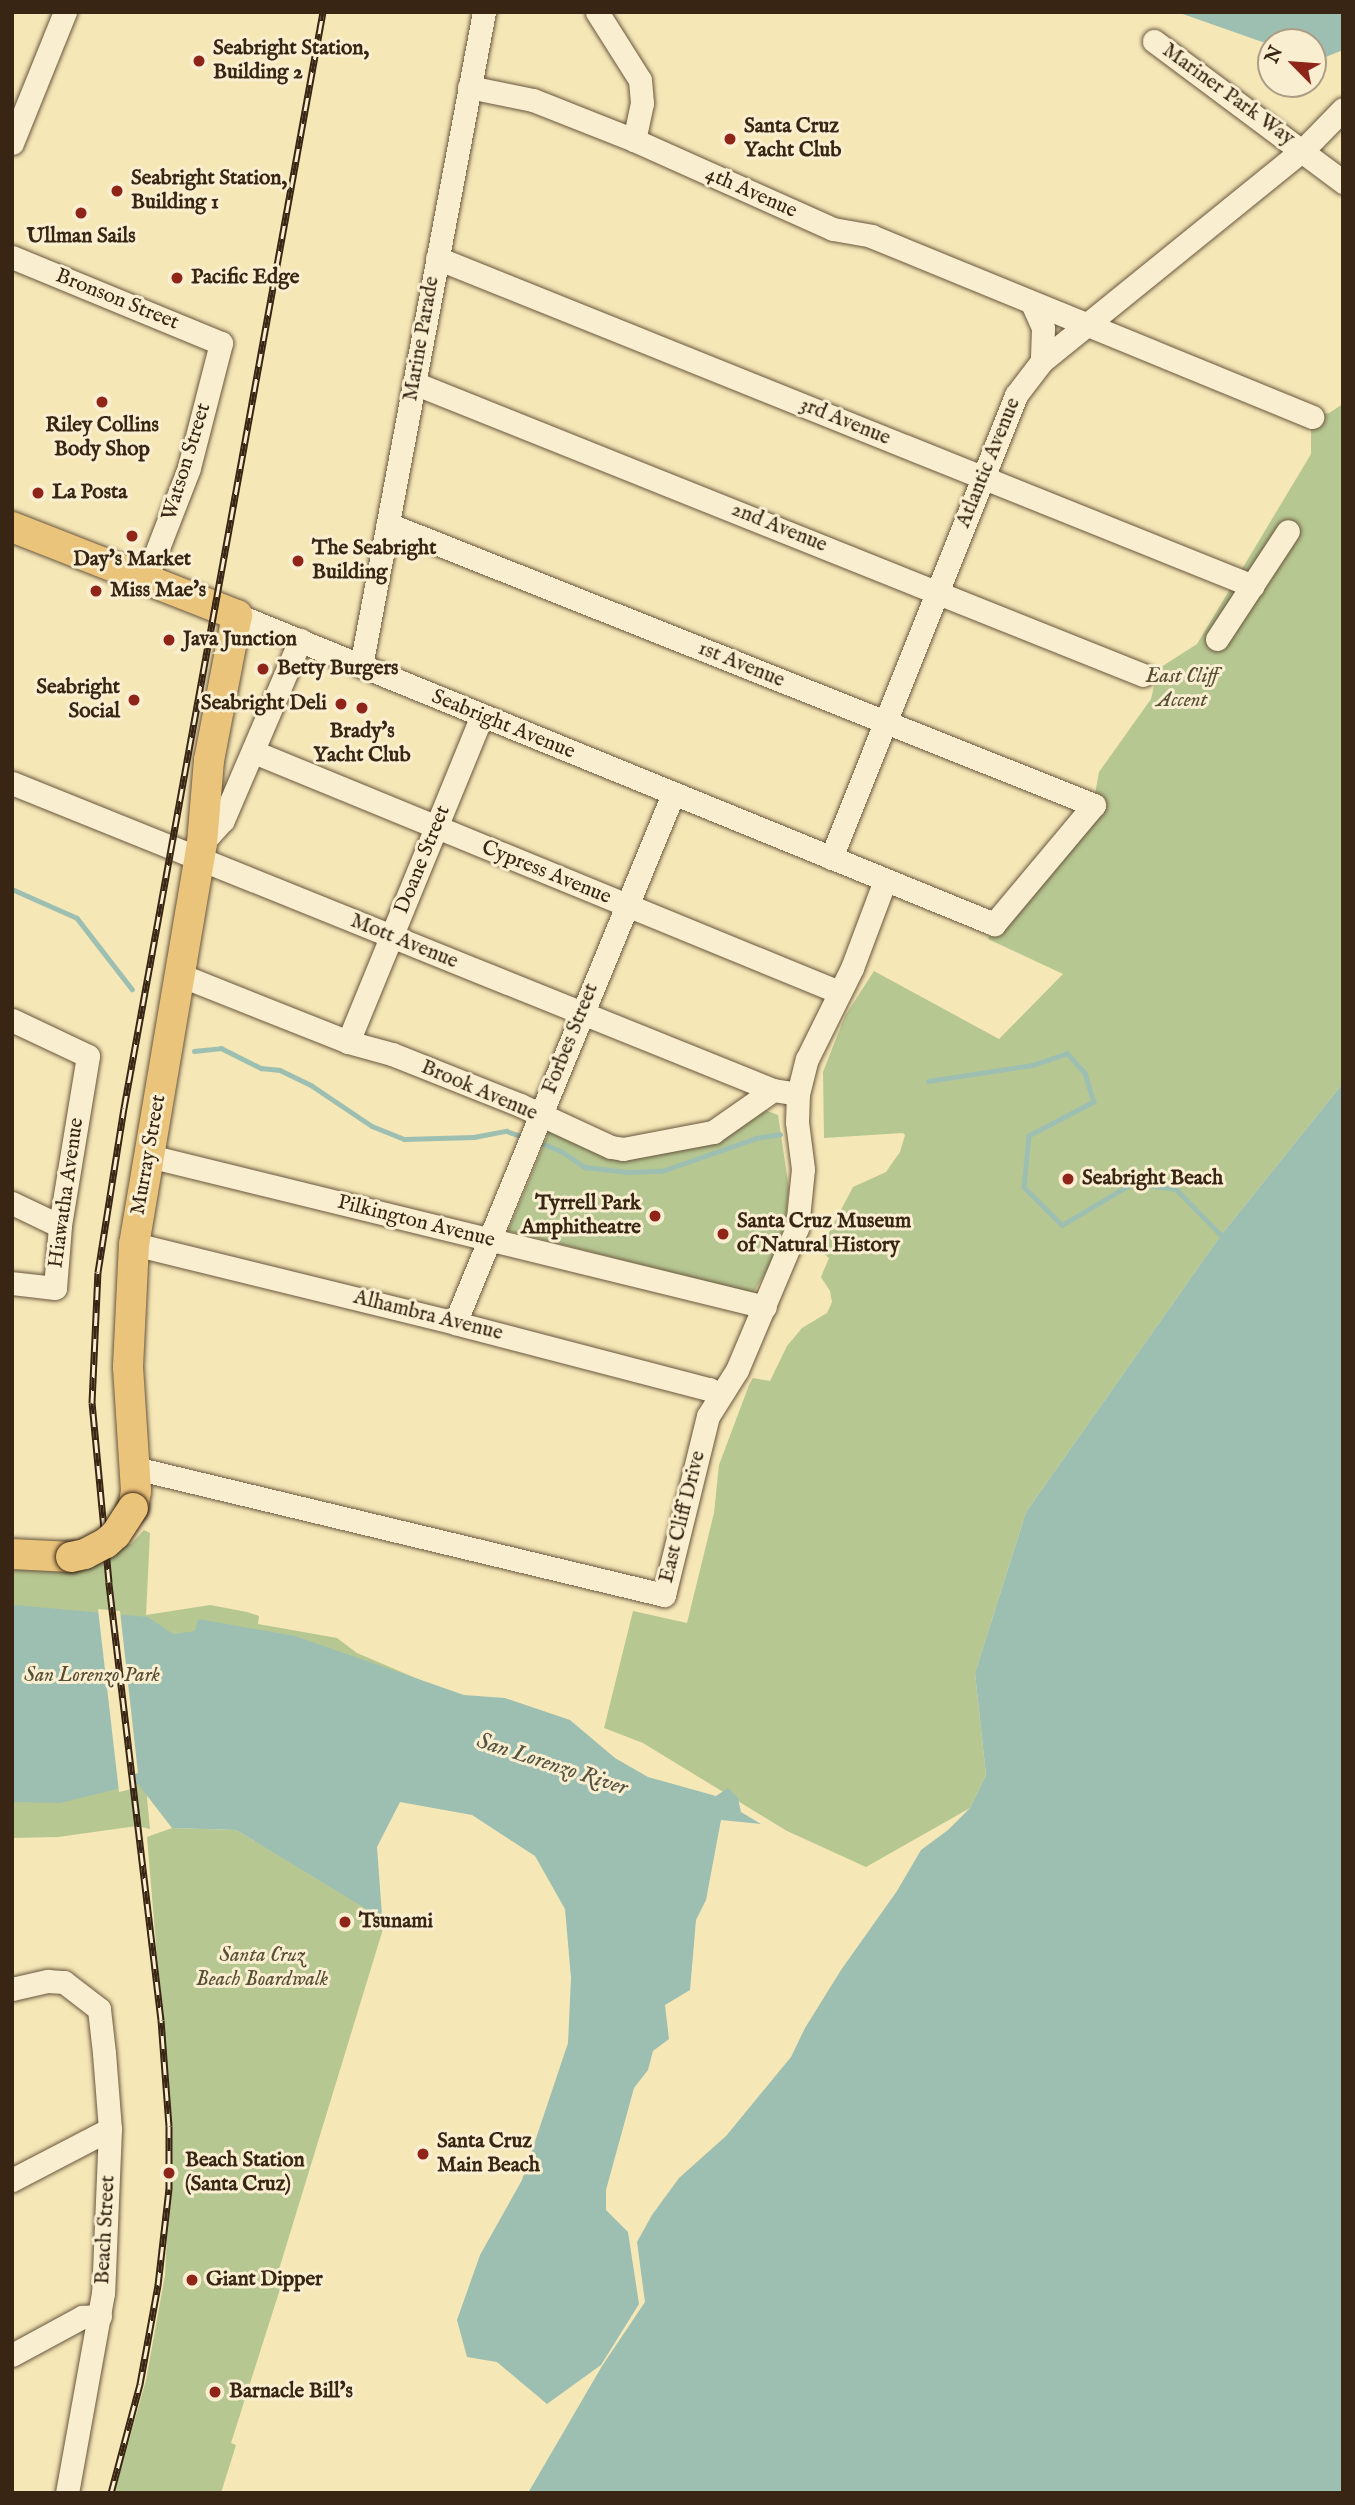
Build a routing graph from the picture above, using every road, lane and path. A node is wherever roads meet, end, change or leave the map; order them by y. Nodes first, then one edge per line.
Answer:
1 (65, 12) edge
2 (484, 12) edge
3 (597, 12) edge
4 (1154, 41) dead end
5 (469, 87) junction
6 (1343, 108) edge
7 (634, 140) junction
8 (12, 143) edge
9 (1303, 149) junction
10 (1343, 182) edge
11 (12, 257) edge
12 (437, 258) junction
13 (1032, 303) junction
14 (1089, 326) junction
15 (221, 343) joint
16 (1042, 360) junction
17 (414, 383) junction
18 (1312, 417) dead end
19 (983, 477) junction
20 (388, 524) junction
21 (12, 527) edge
22 (1289, 531) dead end
23 (146, 579) junction
24 (1253, 586) junction
25 (938, 591) junction
26 (237, 615) junction
27 (1217, 639) dead end
28 (300, 640) junction
29 (361, 666) junction
30 (1143, 675) dead end
31 (481, 717) junction
32 (885, 721) junction
33 (254, 752) junction
34 (12, 783) edge
35 (673, 794) junction
36 (435, 827) junction
37 (192, 850) junction
38 (831, 858) junction
39 (884, 880) junction
40 (625, 905) junction
41 (994, 924) joint
42 (392, 937) junction
43 (180, 975) junction
44 (839, 992) junction
45 (581, 1013) junction
46 (12, 1020) edge
47 (348, 1042) junction
48 (773, 1090) junction
49 (798, 1094) junction
50 (540, 1117) junction
51 (149, 1156) junction
52 (12, 1203) edge
53 (60, 1226) junction
54 (491, 1240) junction
55 (134, 1244) junction
56 (12, 1283) edge
57 (765, 1307) junction
58 (455, 1323) junction
59 (719, 1394) junction
60 (135, 1468) junction
61 (12, 1554) edge
62 (12, 1989) edge
63 (110, 2129) junction
64 (12, 2180) edge
65 (100, 2316) junction
66 (12, 2355) edge
67 (67, 2493) edge

1 - 8 street
2 - 5 street, Marine Parade
3 - 7 street
4 - 9 street, Mariner Park Way
5 - 7 street, 4th Avenue
5 - 12 street, Marine Parade
6 - 9 street, Atlantic Avenue
7 - 13 street, 4th Avenue
9 - 10 street
9 - 14 street, Atlantic Avenue
11 - 15 street, Bronson Street
12 - 17 street, Marine Parade
12 - 19 street, 3rd Avenue
13 - 14 street, 4th Avenue
13 - 16 street
14 - 16 street, Atlantic Avenue
14 - 18 street, 4th Avenue
15 - 23 street, Watson Street
16 - 19 street, Atlantic Avenue
17 - 20 street, Marine Parade
17 - 25 street, 2nd Avenue
19 - 24 street, 3rd Avenue
19 - 25 street, Atlantic Avenue
20 - 29 street, Marine Parade
20 - 32 street, 1st Avenue
21 - 23 main road, Seabright Avenue
22 - 24 street
23 - 26 main road, Seabright Avenue
24 - 27 street
25 - 30 street, 2nd Avenue
25 - 32 street, Atlantic Avenue
26 - 28 street, Seabright Avenue
26 - 37 main road, Murray Street
28 - 29 street, Seabright Avenue
28 - 33 street, Murray Street
29 - 31 street, Seabright Avenue
31 - 35 street, Seabright Avenue
31 - 36 street, Doane Street
32 - 38 street, Atlantic Avenue
32 - 41 street, 1st Avenue
33 - 36 street, Cypress Avenue
33 - 37 street, Murray Street
34 - 37 street, Mott Avenue
35 - 38 street, Seabright Avenue
35 - 40 street, Forbes Street
36 - 40 street, Cypress Avenue
36 - 42 street, Doane Street
37 - 42 street, Mott Avenue
37 - 43 main road, Murray Street
38 - 39 street, Seabright Avenue
39 - 41 street, Seabright Avenue
39 - 44 street, East Cliff Drive
40 - 44 street, Cypress Avenue
40 - 45 street, Forbes Street
42 - 45 street, Mott Avenue
42 - 47 street, Doane Street
43 - 47 street, Brook Avenue
43 - 51 main road, Murray Street
44 - 49 street, East Cliff Drive
45 - 48 street, Mott Avenue
45 - 50 street, Forbes Street
46 - 53 street, Hiawatha Avenue
47 - 50 street, Brook Avenue
48 - 49 street, Mott Avenue
48 - 50 street, Brook Avenue
49 - 57 street, East Cliff Drive
50 - 54 street, Forbes Street
51 - 54 street, Pilkington Avenue
51 - 55 main road, Murray Street
52 - 53 street
53 - 56 street, Hiawatha Avenue
54 - 57 street, Pilkington Avenue
54 - 58 street, Forbes Street
55 - 58 street, Alhambra Avenue
55 - 60 main road, Murray Street
57 - 59 street, East Cliff Drive
58 - 59 street, Alhambra Avenue
59 - 60 street, East Cliff Drive
60 - 61 main road, bridge
62 - 63 street, Beach Street
63 - 64 street
63 - 65 street, Beach Street
65 - 66 street
65 - 67 street, Beach Street

